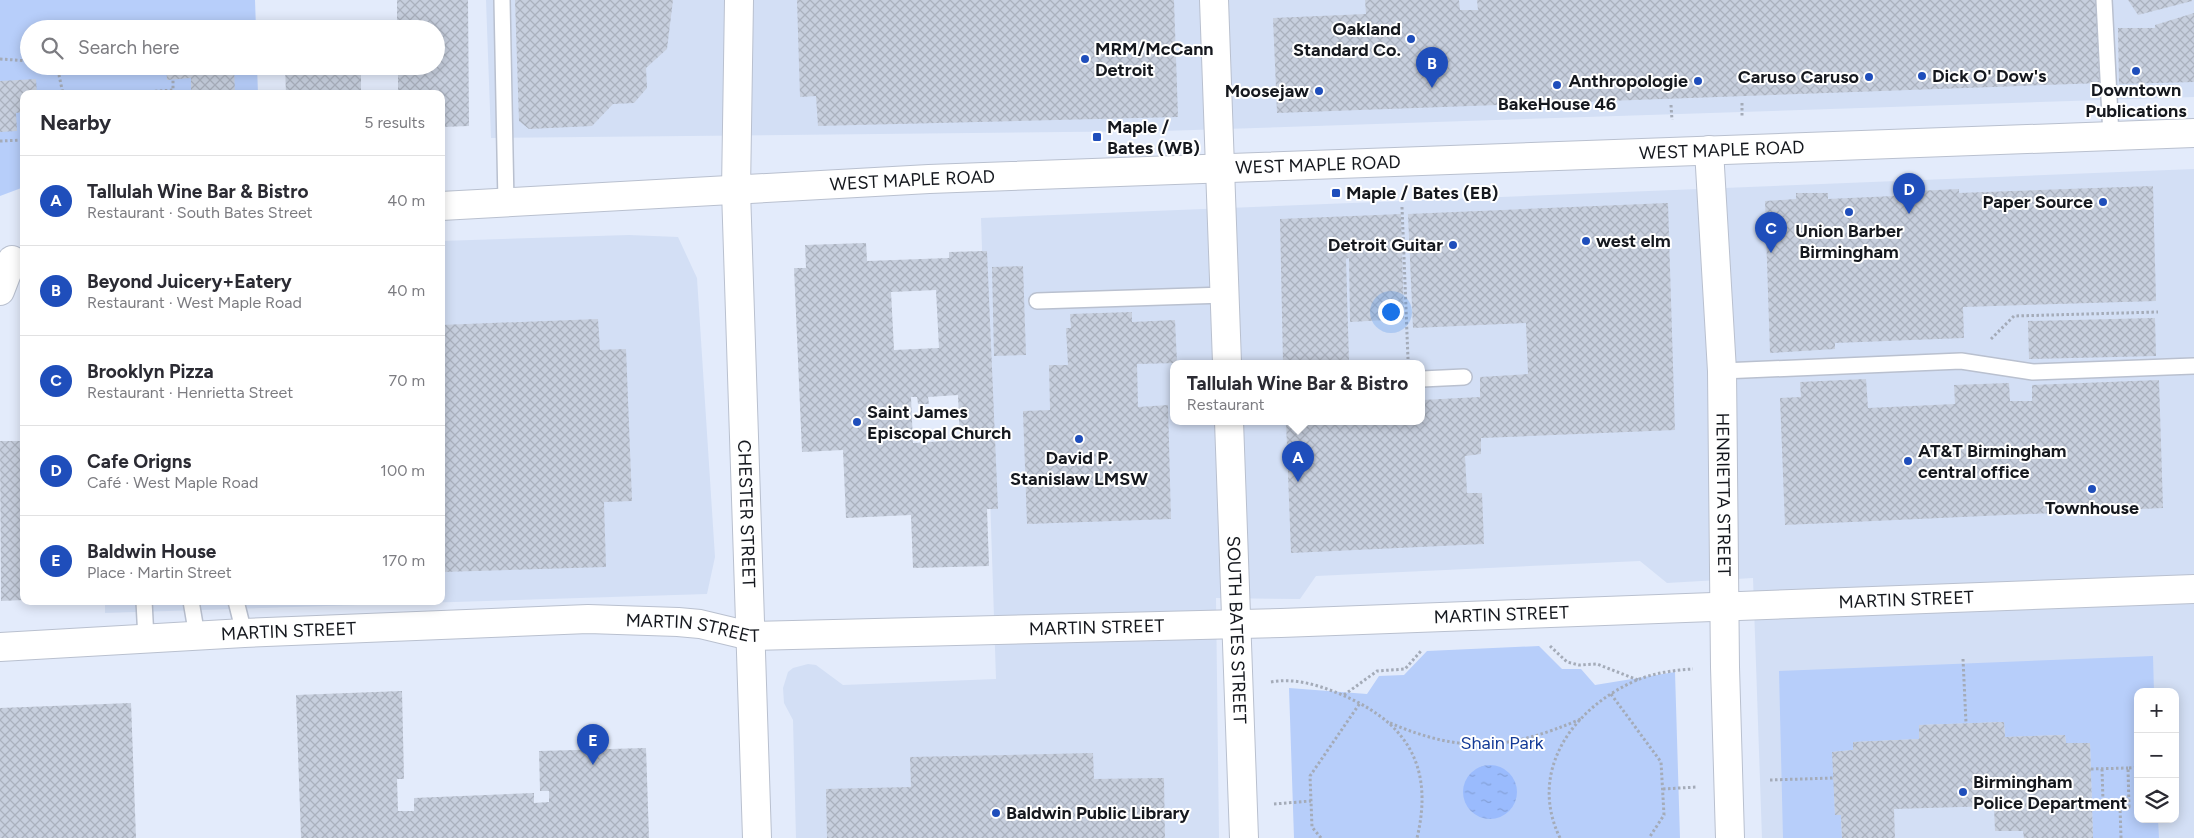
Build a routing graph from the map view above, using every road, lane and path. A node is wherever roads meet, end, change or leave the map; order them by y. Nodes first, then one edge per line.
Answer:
1 (502, 0) edge
2 (739, 0) edge
3 (1214, 0) edge
4 (2104, 0) edge
5 (0, 58) edge
6 (20, 60) edge
7 (59, 75) edge
8 (173, 80) dead end
9 (62, 90) edge
10 (173, 90) edge
11 (2194, 133) edge
12 (2111, 136) junction
13 (20, 140) edge
14 (0, 141) edge
15 (1709, 150) junction
16 (1220, 169) junction
17 (736, 190) junction
18 (506, 203) junction
19 (445, 206) edge
20 (1402, 207) dead end
21 (12, 261) edge
22 (0, 291) edge
23 (1225, 295) junction
24 (1037, 301) dead end
25 (2158, 312) dead end
26 (1227, 360) edge
27 (1408, 360) edge
28 (1992, 365) junction
29 (2194, 366) edge
30 (1722, 371) junction
31 (1464, 376) dead end
32 (1425, 379) edge
33 (1229, 425) edge
34 (2194, 589) edge
35 (144, 605) edge
36 (192, 605) edge
37 (237, 605) edge
38 (1724, 606) junction
39 (1237, 625) junction
40 (244, 634) junction
41 (197, 636) junction
42 (750, 636) junction
43 (146, 639) junction
44 (1546, 641) dead end
45 (0, 647) edge
46 (1425, 647) dead end
47 (1964, 659) dead end
48 (1694, 669) dead end
49 (1638, 680) junction
50 (1263, 684) dead end
51 (1611, 694) junction
52 (1344, 696) junction
53 (1360, 702) junction
54 (1583, 718) junction
55 (1389, 723) junction
56 (1966, 723) dead end
57 (2134, 767) edge
58 (2128, 768) junction
59 (2090, 769) dead end
60 (2102, 769) junction
61 (1833, 778) dead end
62 (1770, 780) dead end
63 (2129, 799) junction
64 (757, 838) edge
65 (1244, 838) edge
66 (1321, 838) edge
67 (1417, 838) edge
68 (1560, 838) edge
69 (1649, 838) edge
70 (1730, 838) edge
71 (2121, 838) edge

1 - 18 lane
2 - 17 street, CHESTER STREET
3 - 16 street
4 - 12 lane
5 - 6 path
7 - 9 path
8 - 10 path
11 - 12 street, WEST MAPLE ROAD
12 - 15 street, WEST MAPLE ROAD
13 - 14 path
15 - 16 street, WEST MAPLE ROAD
15 - 30 street, HENRIETTA STREET
16 - 17 street, WEST MAPLE ROAD
16 - 23 street
17 - 18 street, WEST MAPLE ROAD
17 - 42 street, CHESTER STREET
18 - 19 street, WEST MAPLE ROAD
20 - 27 path
21 - 22 street
23 - 24 lane
23 - 26 street
25 - 28 path
28 - 29 lane
28 - 30 lane
30 - 38 street, HENRIETTA STREET
31 - 32 lane
33 - 39 street, SOUTH BATES STREET
34 - 38 street, MARTIN STREET
35 - 43 lane
36 - 41 lane
37 - 40 lane
38 - 39 street, MARTIN STREET
38 - 70 street, HENRIETTA STREET
39 - 42 street, MARTIN STREET
39 - 65 street, SOUTH BATES STREET
40 - 41 street, MARTIN STREET
40 - 42 street, MARTIN STREET
41 - 43 street, MARTIN STREET
42 - 64 street, CHESTER STREET
43 - 45 street, MARTIN STREET
44 - 49 path
46 - 52 path
47 - 56 path
48 - 49 path
49 - 51 path
50 - 52 path
51 - 54 path
51 - 69 path
52 - 53 path
53 - 55 path
53 - 66 path
54 - 55 path
54 - 68 path
55 - 67 path
57 - 58 path
58 - 60 path
58 - 63 path
59 - 60 path
60 - 63 path
61 - 62 path
63 - 71 path

